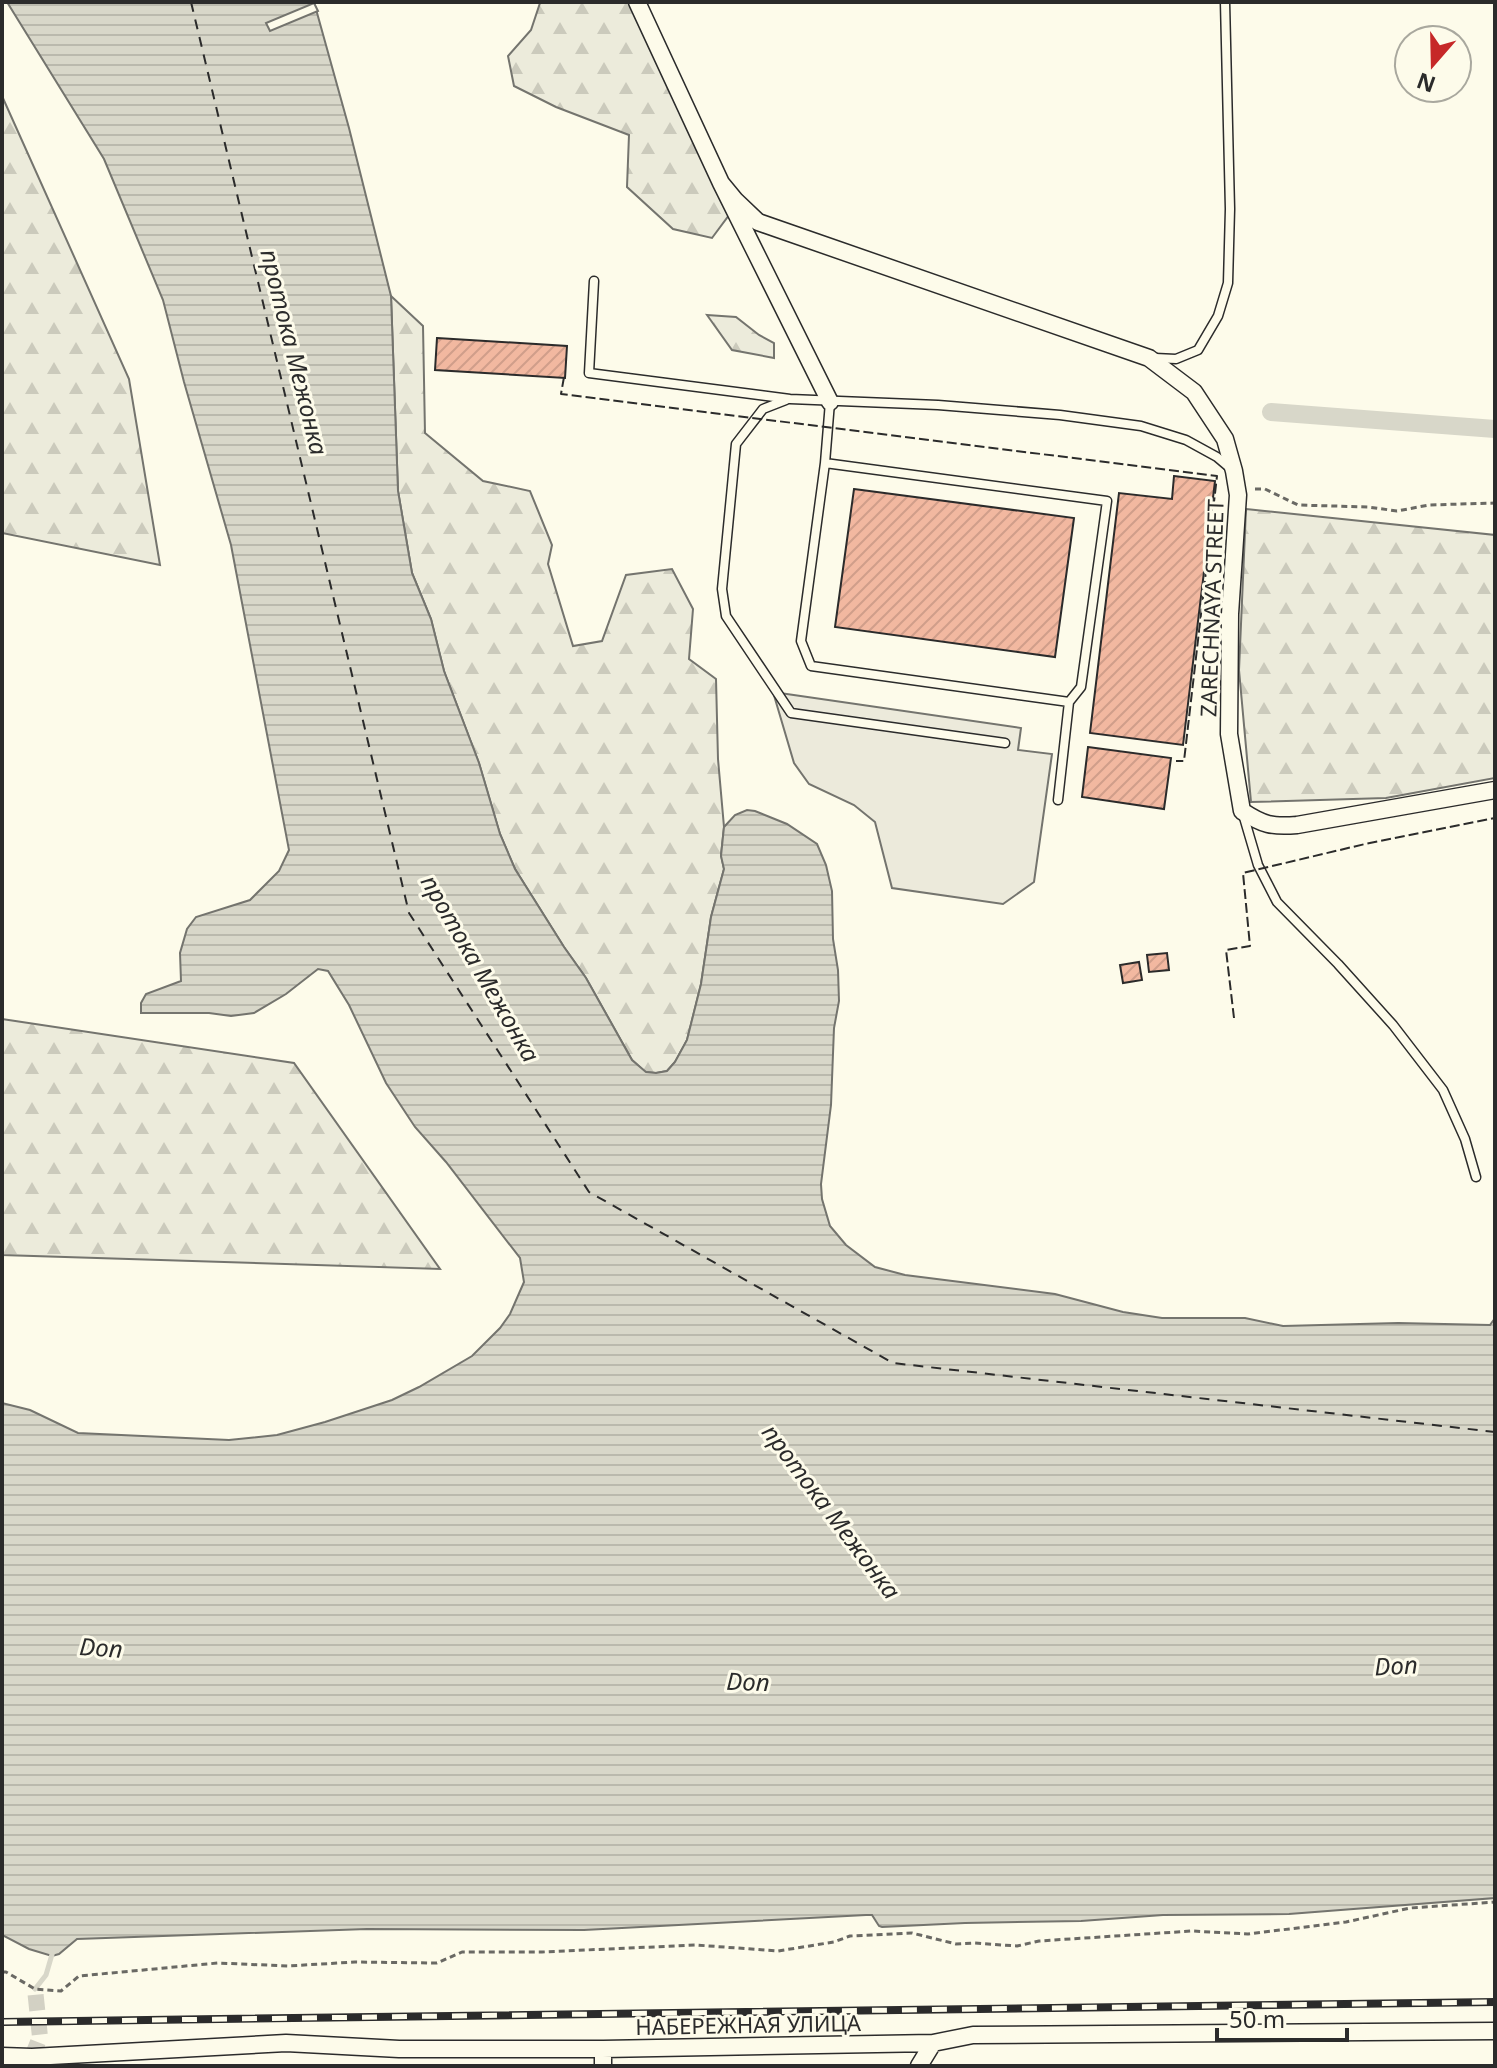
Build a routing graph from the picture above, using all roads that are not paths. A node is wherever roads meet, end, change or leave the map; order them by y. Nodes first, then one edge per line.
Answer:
1 (637, 2) edge
2 (1225, 2) edge
3 (721, 183) junction
4 (594, 281) dead end
5 (1149, 358) junction
6 (790, 399) junction
7 (830, 402) junction
8 (825, 463) junction
9 (1236, 479) junction
10 (1069, 702) junction
11 (1005, 743) dead end
12 (1495, 790) edge
13 (1058, 800) dead end
14 (1242, 811) junction
15 (1476, 1177) dead end
16 (1495, 2031) edge
17 (933, 2043) junction
18 (2, 2056) edge
19 (603, 2057) edge
20 (398, 2058) edge
21 (33, 2062) edge
22 (919, 2066) edge

1 - 3 street, ZARECHNAYA STREET
2 - 5 lane
3 - 5 street, ZARECHNAYA STREET
3 - 7 street, ZARECHNAYA STREET
4 - 6 lane
5 - 9 street, ZARECHNAYA STREET
6 - 7 lane
6 - 11 lane
7 - 8 lane
7 - 9 lane
8 - 10 lane
8 - 10 lane
9 - 14 street, ZARECHNAYA STREET
10 - 13 lane
12 - 14 street
14 - 15 lane
16 - 17 street, НАБЕРЕЖНАЯ УЛИЦА
17 - 19 street, НАБЕРЕЖНАЯ УЛИЦА
17 - 22 street
18 - 21 street, НАБЕРЕЖНАЯ УЛИЦА
19 - 20 street, НАБЕРЕЖНАЯ УЛИЦА
20 - 21 street, НАБЕРЕЖНАЯ УЛИЦА

